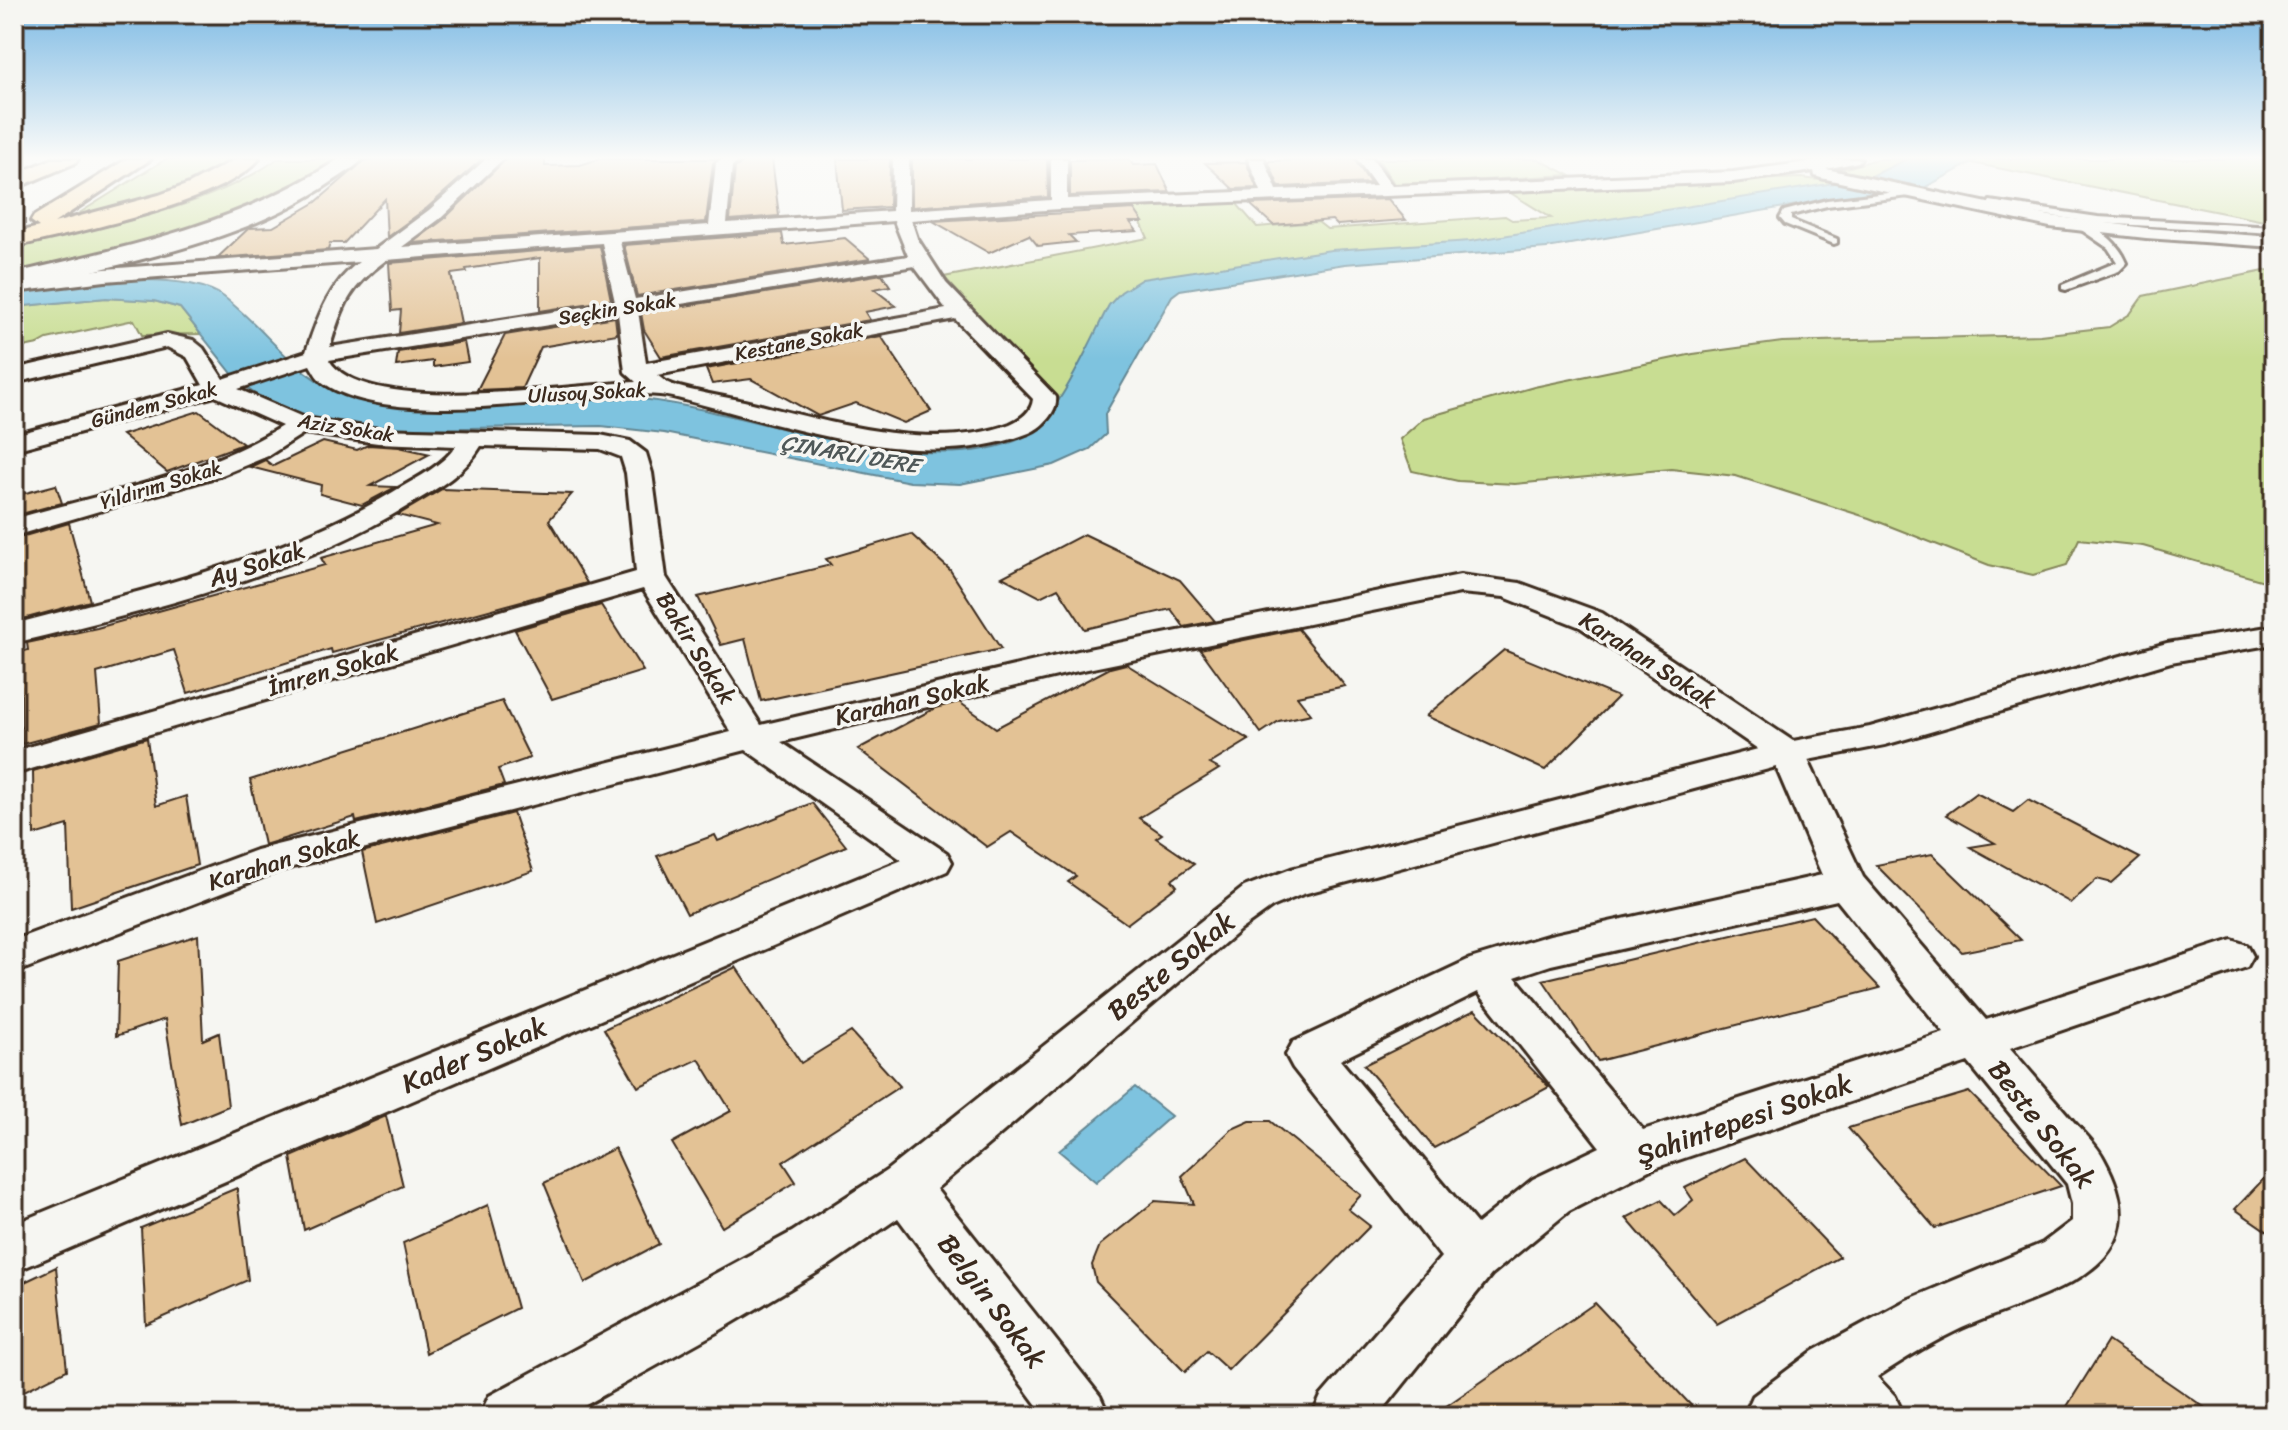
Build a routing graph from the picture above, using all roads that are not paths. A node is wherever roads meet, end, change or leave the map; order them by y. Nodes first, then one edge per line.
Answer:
1 (35, 226) edge
2 (67, 226) edge
3 (226, 226) edge
4 (419, 226) edge
5 (748, 226) edge
6 (905, 226) edge
7 (1796, 226) edge
8 (2077, 226) edge
9 (2199, 226) edge
10 (2083, 227) junction
11 (718, 228) joint
12 (2274, 230) edge
13 (609, 236) junction
14 (14, 240) edge
15 (1834, 241) dead end
16 (2274, 242) edge
17 (382, 252) junction
18 (918, 260) junction
19 (14, 284) edge
20 (2066, 287) dead end
21 (627, 308) junction
22 (961, 312) junction
23 (316, 356) junction
24 (636, 372) junction
25 (14, 376) edge
26 (227, 385) junction
27 (663, 388) junction
28 (300, 425) junction
29 (472, 440) junction
30 (14, 443) edge
31 (14, 528) edge
32 (651, 577) junction
33 (14, 634) edge
34 (2274, 635) edge
35 (752, 738) junction
36 (1787, 753) junction
37 (14, 763) edge
38 (933, 862) joint
39 (1846, 884) junction
40 (2232, 956) dead end
41 (14, 957) edge
42 (1485, 970) junction
43 (1976, 1041) junction
44 (1634, 1154) junction
45 (904, 1186) junction
46 (14, 1248) edge
47 (1473, 1258) junction
48 (1833, 1371) junction
49 (509, 1416) edge
50 (1080, 1416) edge
51 (1341, 1416) edge
52 (1773, 1416) edge
53 (1875, 1416) edge

1 - 14 highway
2 - 14 highway
3 - 19 street
4 - 17 street
5 - 11 street
6 - 18 street, Ulusoy Sokak
7 - 15 lane
8 - 10 street
9 - 12 lane
10 - 16 street
10 - 20 lane
11 - 13 street
13 - 17 street
13 - 21 street
17 - 19 street
17 - 23 street
18 - 21 street, Seçkin Sokak
18 - 22 street, Ulusoy Sokak
21 - 23 street, Seçkin Sokak
21 - 24 street
22 - 24 street, Kestane Sokak
22 - 27 street, Ulusoy Sokak
23 - 26 street, Gündem Sokak
23 - 27 street, Ulusoy Sokak
24 - 27 street
25 - 26 street
26 - 28 street, Aziz Sokak
26 - 30 street, Gündem Sokak
28 - 29 street, Aziz Sokak
28 - 31 street, Yıldırım Sokak
29 - 32 street, Bakir Sokak
29 - 33 street, Ay Sokak
32 - 35 street, Bakir Sokak
32 - 37 street, İmren Sokak
34 - 36 street
35 - 36 street, Karahan Sokak
35 - 38 street, Bakir Sokak
35 - 41 street, Karahan Sokak
36 - 39 street, Beste Sokak
36 - 45 street, Beste Sokak
38 - 46 street, Kader Sokak
39 - 42 street
39 - 43 street, Beste Sokak
40 - 43 street, Şahintepesi Sokak
42 - 44 street
42 - 47 street
43 - 44 street, Şahintepesi Sokak
43 - 48 street, Beste Sokak
44 - 47 street, Şahintepesi Sokak
45 - 49 street, Beste Sokak
45 - 50 street, Belgin Sokak
47 - 51 street, Şahintepesi Sokak
48 - 52 street, Beste Sokak
48 - 53 street

